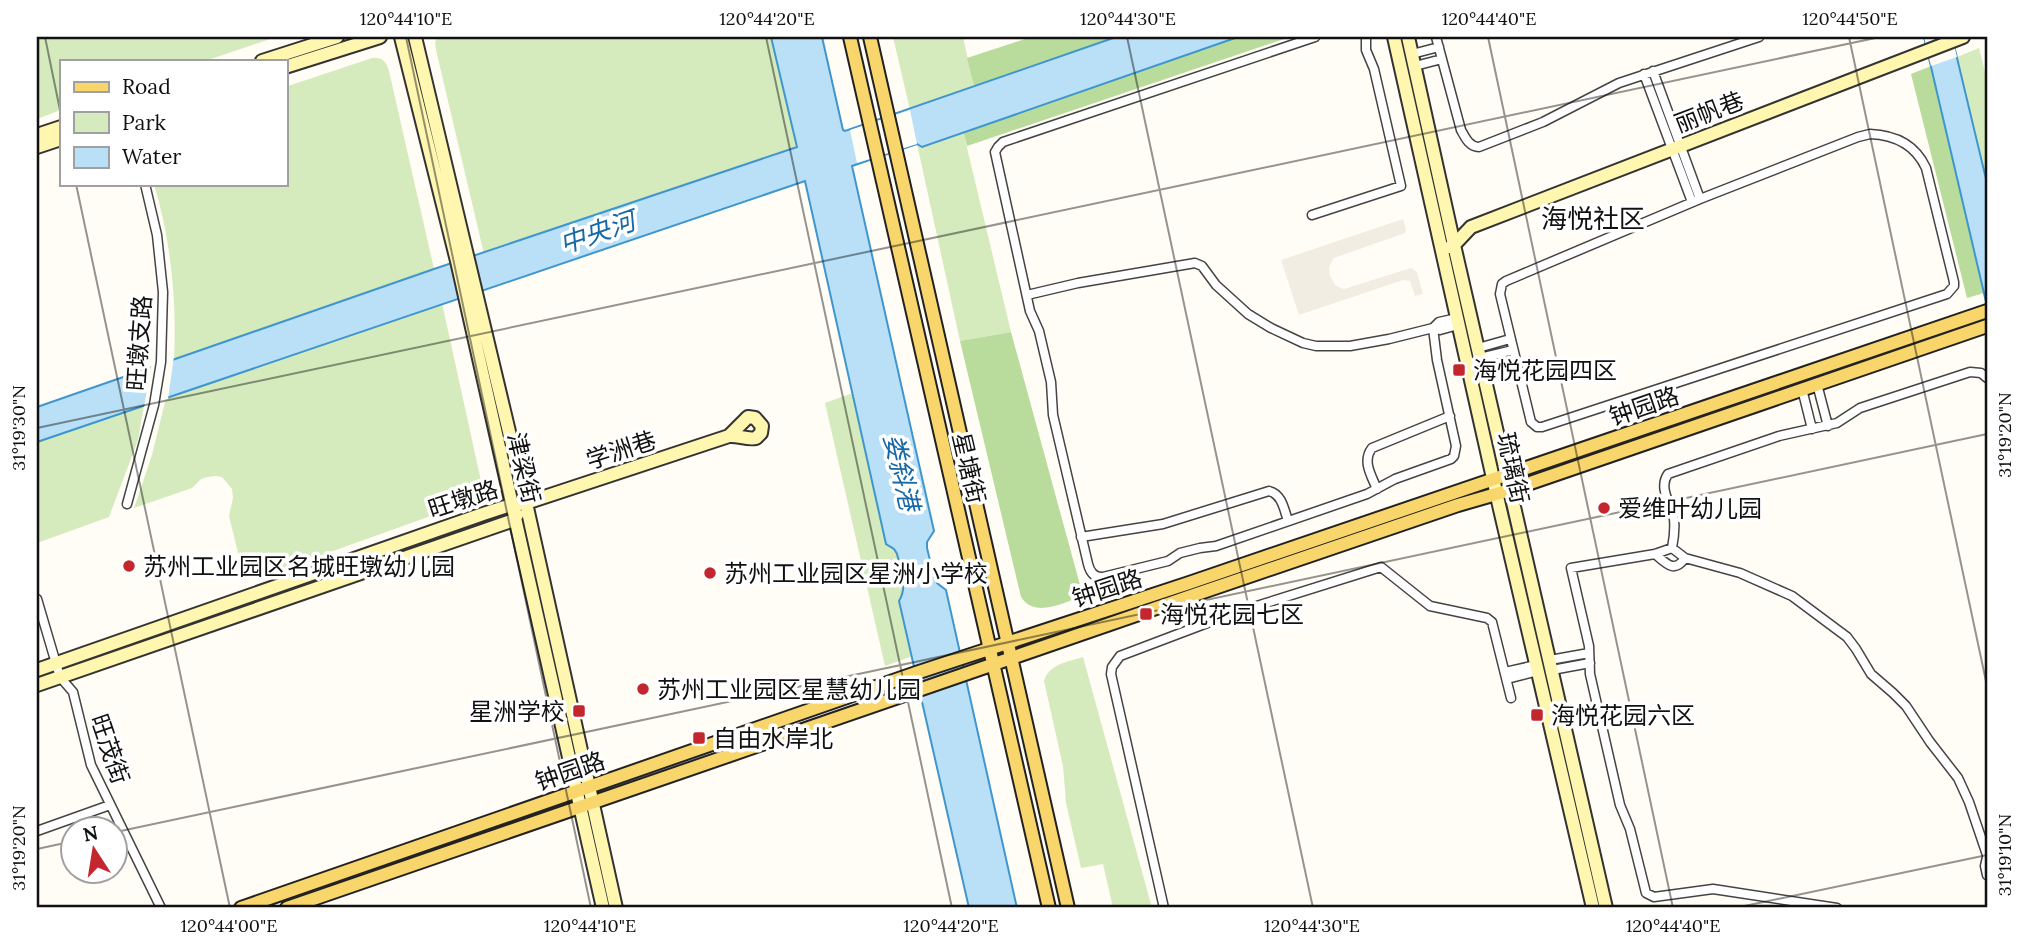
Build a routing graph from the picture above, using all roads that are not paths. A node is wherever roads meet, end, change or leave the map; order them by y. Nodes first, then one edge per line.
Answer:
1 (337, 37) edge
2 (380, 37) edge
3 (401, 37) edge
4 (415, 37) edge
5 (850, 37) edge
6 (870, 37) edge
7 (1315, 37) edge
8 (1366, 37) edge
9 (1394, 37) edge
10 (1408, 37) edge
11 (1436, 37) edge
12 (1759, 37) edge
13 (1958, 39) edge
14 (1439, 47) junction
15 (265, 60) edge
16 (1414, 60) junction
17 (1442, 60) junction
18 (287, 66) edge
19 (1653, 71) junction
20 (1644, 74) junction
21 (60, 127) edge
22 (37, 135) edge
23 (60, 139) edge
24 (37, 147) edge
25 (1676, 147) junction
26 (145, 186) edge
27 (1696, 200) junction
28 (1312, 215) dead end
29 (1443, 225) junction
30 (1472, 227) junction
31 (1447, 248) junction
32 (463, 259) junction
33 (1027, 295) junction
34 (471, 296) junction
35 (1987, 311) edge
36 (1457, 321) junction
37 (1987, 326) edge
38 (1433, 328) junction
39 (1510, 339) junction
40 (1513, 350) junction
41 (1479, 353) junction
42 (1987, 378) edge
43 (1817, 384) junction
44 (1802, 389) junction
45 (1450, 416) junction
46 (1828, 426) junction
47 (1812, 429) junction
48 (729, 436) dead end
49 (1507, 474) junction
50 (1493, 479) junction
51 (1377, 489) junction
52 (1510, 490) junction
53 (1496, 494) junction
54 (526, 503) junction
55 (127, 504) dead end
56 (511, 505) junction
57 (514, 520) junction
58 (1288, 521) junction
59 (1081, 537) junction
60 (1672, 548) junction
61 (1655, 554) junction
62 (1685, 558) junction
63 (37, 599) edge
64 (1008, 642) junction
65 (989, 648) junction
66 (1589, 653) junction
67 (1012, 659) junction
68 (55, 663) junction
69 (1590, 663) junction
70 (993, 665) junction
71 (1551, 665) junction
72 (1537, 668) junction
73 (37, 670) edge
74 (1506, 675) junction
75 (60, 677) junction
76 (37, 685) edge
77 (1511, 698) dead end
78 (582, 789) junction
79 (110, 804) junction
80 (586, 804) junction
81 (37, 831) edge
82 (1987, 854) edge
83 (1987, 875) edge
84 (161, 908) edge
85 (241, 908) edge
86 (287, 908) edge
87 (603, 908) edge
88 (616, 908) edge
89 (1049, 908) edge
90 (1068, 908) edge
91 (1164, 908) edge
92 (1592, 908) edge
93 (1606, 908) edge
94 (1837, 908) edge

1 - 15 main road
2 - 18 main road
3 - 32 main road, 津梁街
4 - 32 main road, 津梁街
5 - 65 main road, 星塘街
6 - 64 main road, 星塘街
7 - 33 street
8 - 28 street
9 - 29 main road, 琉璃街
10 - 16 main road, 琉璃街
11 - 14 street
12 - 19 street
13 - 25 main road, 丽帆巷
14 - 16 street
14 - 17 street
16 - 17 street
16 - 29 main road, 琉璃街
17 - 20 street
19 - 20 street
19 - 25 street
20 - 25 street
21 - 22 main road
23 - 24 main road
25 - 27 street
25 - 30 main road, 丽帆巷
26 - 55 street, 旺墩支路
27 - 39 street
27 - 40 street
29 - 30 main road
29 - 31 main road, 琉璃街
30 - 31 main road, 丽帆巷
31 - 36 main road, 琉璃街
31 - 41 main road, 琉璃街
32 - 34 main road, 津梁街
33 - 38 street
33 - 59 street
34 - 54 main road, 津梁街
34 - 56 main road, 津梁街
35 - 49 main road, 钟园路
36 - 38 street
36 - 50 main road, 琉璃街
37 - 43 main road, 钟园路
38 - 45 street
39 - 40 street
39 - 41 street
40 - 41 street
41 - 49 main road, 琉璃街
42 - 46 street
43 - 44 main road, 钟园路
43 - 46 street
44 - 47 street
44 - 52 main road, 钟园路
45 - 51 street
45 - 51 street
46 - 47 street
47 - 60 street
48 - 54 main road, 学洲巷
49 - 50 main road, 钟园路
49 - 52 main road, 琉璃街
50 - 53 main road, 琉璃街
50 - 64 main road, 钟园路
51 - 58 street
52 - 53 main road, 钟园路
52 - 71 main road, 琉璃街
53 - 67 main road, 钟园路
53 - 72 main road, 琉璃街
54 - 56 main road, 旺墩路
54 - 57 main road, 旺墩路
54 - 78 main road, 津梁街
56 - 57 main road, 津梁街
56 - 68 main road, 旺墩路
57 - 75 main road, 旺墩路
57 - 78 main road, 津梁街
58 - 59 street
58 - 59 street
60 - 61 street
60 - 62 street
61 - 62 street
61 - 66 street
62 - 82 street
63 - 68 street, 旺茂街
64 - 65 main road, 钟园路
64 - 67 main road, 星塘街
65 - 70 main road, 星塘街
65 - 78 main road, 钟园路
66 - 69 street
66 - 71 street
67 - 70 main road, 钟园路
67 - 90 main road, 星塘街
68 - 73 main road, 旺墩路
68 - 75 street, 旺茂街
69 - 71 street
69 - 94 street
70 - 80 main road, 钟园路
70 - 89 main road, 星塘街
71 - 93 main road, 琉璃街
72 - 74 street
72 - 92 main road, 琉璃街
74 - 77 street
74 - 91 street
75 - 76 main road, 旺墩路
75 - 79 street, 旺茂街
78 - 80 main road, 津梁街
78 - 85 main road, 钟园路
79 - 81 street
79 - 84 street, 旺茂街
80 - 86 main road, 钟园路
80 - 87 main road, 津梁街
80 - 88 main road, 津梁街
82 - 83 street

